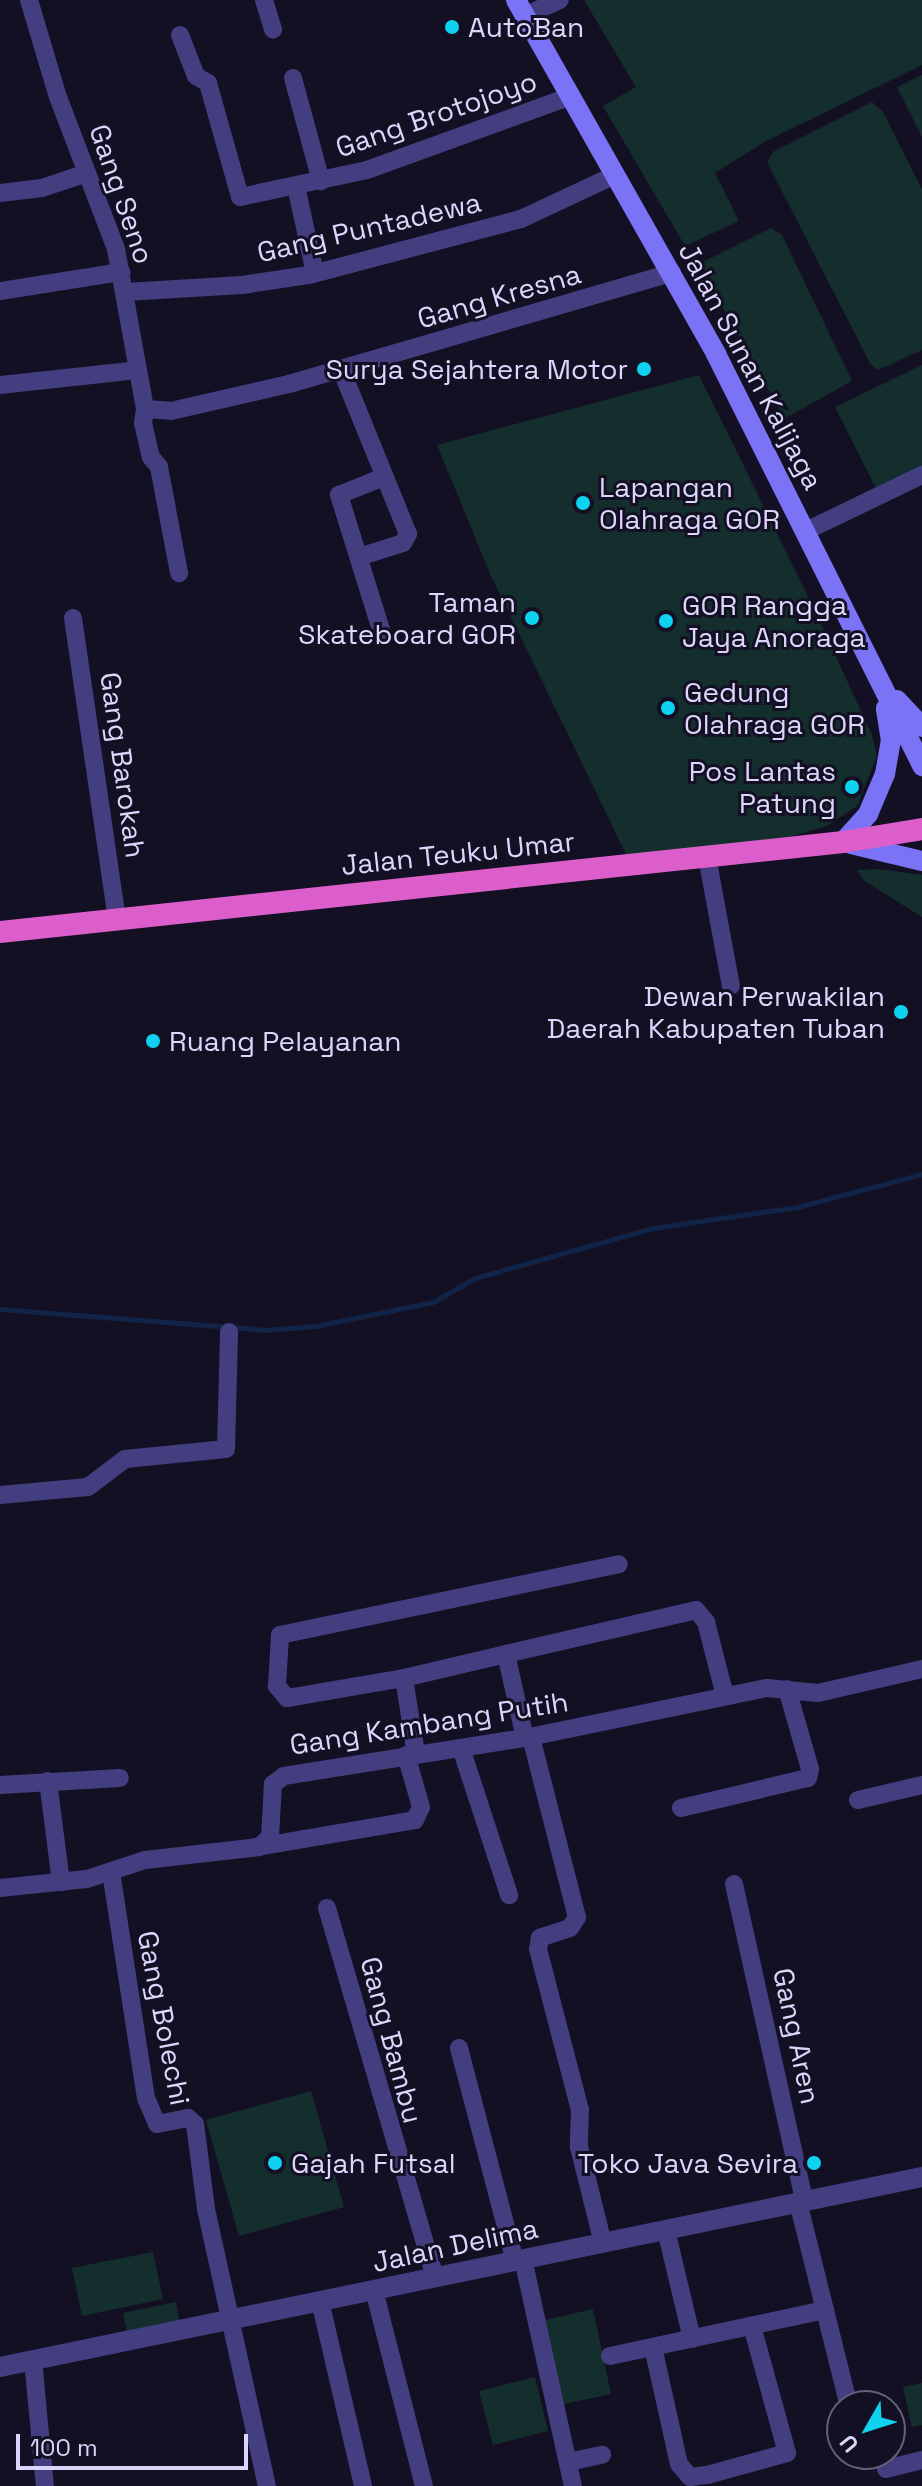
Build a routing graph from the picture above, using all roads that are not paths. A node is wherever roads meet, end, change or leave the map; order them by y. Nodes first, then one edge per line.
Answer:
1 (29, 0) edge
2 (264, 0) edge
3 (560, 0) edge
4 (520, 8) edge
5 (273, 30) dead end
6 (180, 35) dead end
7 (293, 78) dead end
8 (569, 97) junction
9 (87, 173) junction
10 (615, 175) junction
11 (321, 181) junction
12 (296, 186) junction
13 (0, 193) edge
14 (122, 272) junction
15 (315, 273) junction
16 (672, 273) junction
17 (0, 291) edge
18 (126, 292) junction
19 (341, 369) junction
20 (137, 370) junction
21 (0, 385) edge
22 (145, 409) junction
23 (922, 475) edge
24 (384, 477) junction
25 (806, 531) junction
26 (362, 556) junction
27 (179, 573) dead end
28 (73, 618) dead end
29 (382, 633) dead end
30 (879, 679) junction
31 (922, 727) edge
32 (922, 766) edge
33 (922, 829) edge
34 (843, 842) junction
35 (707, 857) junction
36 (922, 861) edge
37 (117, 919) junction
38 (0, 932) edge
39 (731, 986) dead end
40 (229, 1332) dead end
41 (0, 1495) edge
42 (619, 1564) dead end
43 (506, 1654) junction
44 (922, 1669) edge
45 (404, 1678) junction
46 (787, 1689) junction
47 (725, 1696) junction
48 (528, 1738) junction
49 (461, 1748) junction
50 (411, 1755) junction
51 (120, 1778) dead end
52 (48, 1781) junction
53 (0, 1785) edge
54 (922, 1785) edge
55 (858, 1800) dead end
56 (681, 1808) dead end
57 (257, 1847) junction
58 (111, 1872) junction
59 (61, 1882) junction
60 (734, 1884) dead end
61 (0, 1888) edge
62 (509, 1895) dead end
63 (327, 1908) dead end
64 (459, 2048) dead end
65 (922, 2177) edge
66 (801, 2202) junction
67 (666, 2230) junction
68 (603, 2243) junction
69 (519, 2260) junction
70 (435, 2278) junction
71 (374, 2290) junction
72 (320, 2301) junction
73 (825, 2310) junction
74 (233, 2319) junction
75 (752, 2326) junction
76 (692, 2339) junction
77 (653, 2347) junction
78 (610, 2356) dead end
79 (33, 2360) junction
80 (0, 2367) edge
81 (845, 2390) edge
82 (602, 2455) dead end
83 (568, 2462) junction
84 (718, 2480) edge
85 (45, 2486) edge
86 (267, 2486) edge
87 (363, 2486) edge
88 (424, 2486) edge
89 (573, 2486) edge

1 - 9 street, Gang Seno
2 - 5 street
3 - 4 street
4 - 8 main road, Jalan Sunan Kalijaga
6 - 12 street, Gang Brotojoyo
7 - 11 street, Gang Brotojoyo
8 - 10 main road, Jalan Sunan Kalijaga
8 - 11 street, Gang Brotojoyo
9 - 13 street
9 - 14 street, Gang Seno
10 - 15 street, Gang Puntadewa
10 - 16 main road, Jalan Sunan Kalijaga
11 - 12 street, Gang Brotojoyo
12 - 15 street
14 - 17 street
14 - 18 street, Gang Seno
15 - 18 street, Gang Puntadewa
16 - 19 street, Gang Kresna
16 - 25 main road, Jalan Sunan Kalijaga
18 - 20 street, Gang Seno
19 - 22 street, Gang Kresna
19 - 24 street
20 - 21 street
20 - 22 street, Gang Seno
22 - 27 street, Gang Seno
23 - 25 street
24 - 26 street
24 - 26 street
25 - 30 main road, Jalan Sunan Kalijaga
26 - 29 street
28 - 37 street, Gang Barokah
30 - 31 main road
30 - 32 main road, Jalan Sunan Kalijaga
30 - 34 main road
33 - 34 highway, Jalan Teuku Umar
34 - 35 highway, Jalan Teuku Umar
34 - 36 main road
35 - 37 highway, Jalan Teuku Umar
35 - 39 street
37 - 38 highway, Jalan Teuku Umar
40 - 41 street
42 - 45 street
43 - 45 street
43 - 47 street
43 - 48 street
44 - 46 street, Gang Kambang Putih
45 - 50 street
46 - 47 street, Gang Kambang Putih
46 - 56 street
47 - 48 street, Gang Kambang Putih
48 - 49 street, Gang Kambang Putih
48 - 68 street
49 - 50 street, Gang Kambang Putih
49 - 62 street
50 - 57 street, Gang Kambang Putih
50 - 57 street
51 - 52 street
52 - 53 street
52 - 59 street
54 - 55 street
57 - 58 street
58 - 59 street
58 - 74 street, Gang Bolechi
59 - 61 street
60 - 66 street, Gang Aren
63 - 70 street, Gang Bambu
64 - 69 street
65 - 66 street, Jalan Delima
66 - 67 street, Jalan Delima
66 - 73 street, Gang Aren
67 - 68 street, Jalan Delima
67 - 76 street
68 - 69 street, Jalan Delima
69 - 70 street, Jalan Delima
69 - 83 street
70 - 71 street, Jalan Delima
71 - 72 street, Jalan Delima
71 - 88 street
72 - 74 street, Jalan Delima
72 - 87 street
73 - 75 street
73 - 81 street, Gang Aren
74 - 79 street, Jalan Delima
74 - 86 street
75 - 76 street
75 - 84 street
76 - 77 street
77 - 78 street
77 - 84 street
79 - 80 street, Jalan Delima
79 - 85 street
82 - 83 street
83 - 89 street

